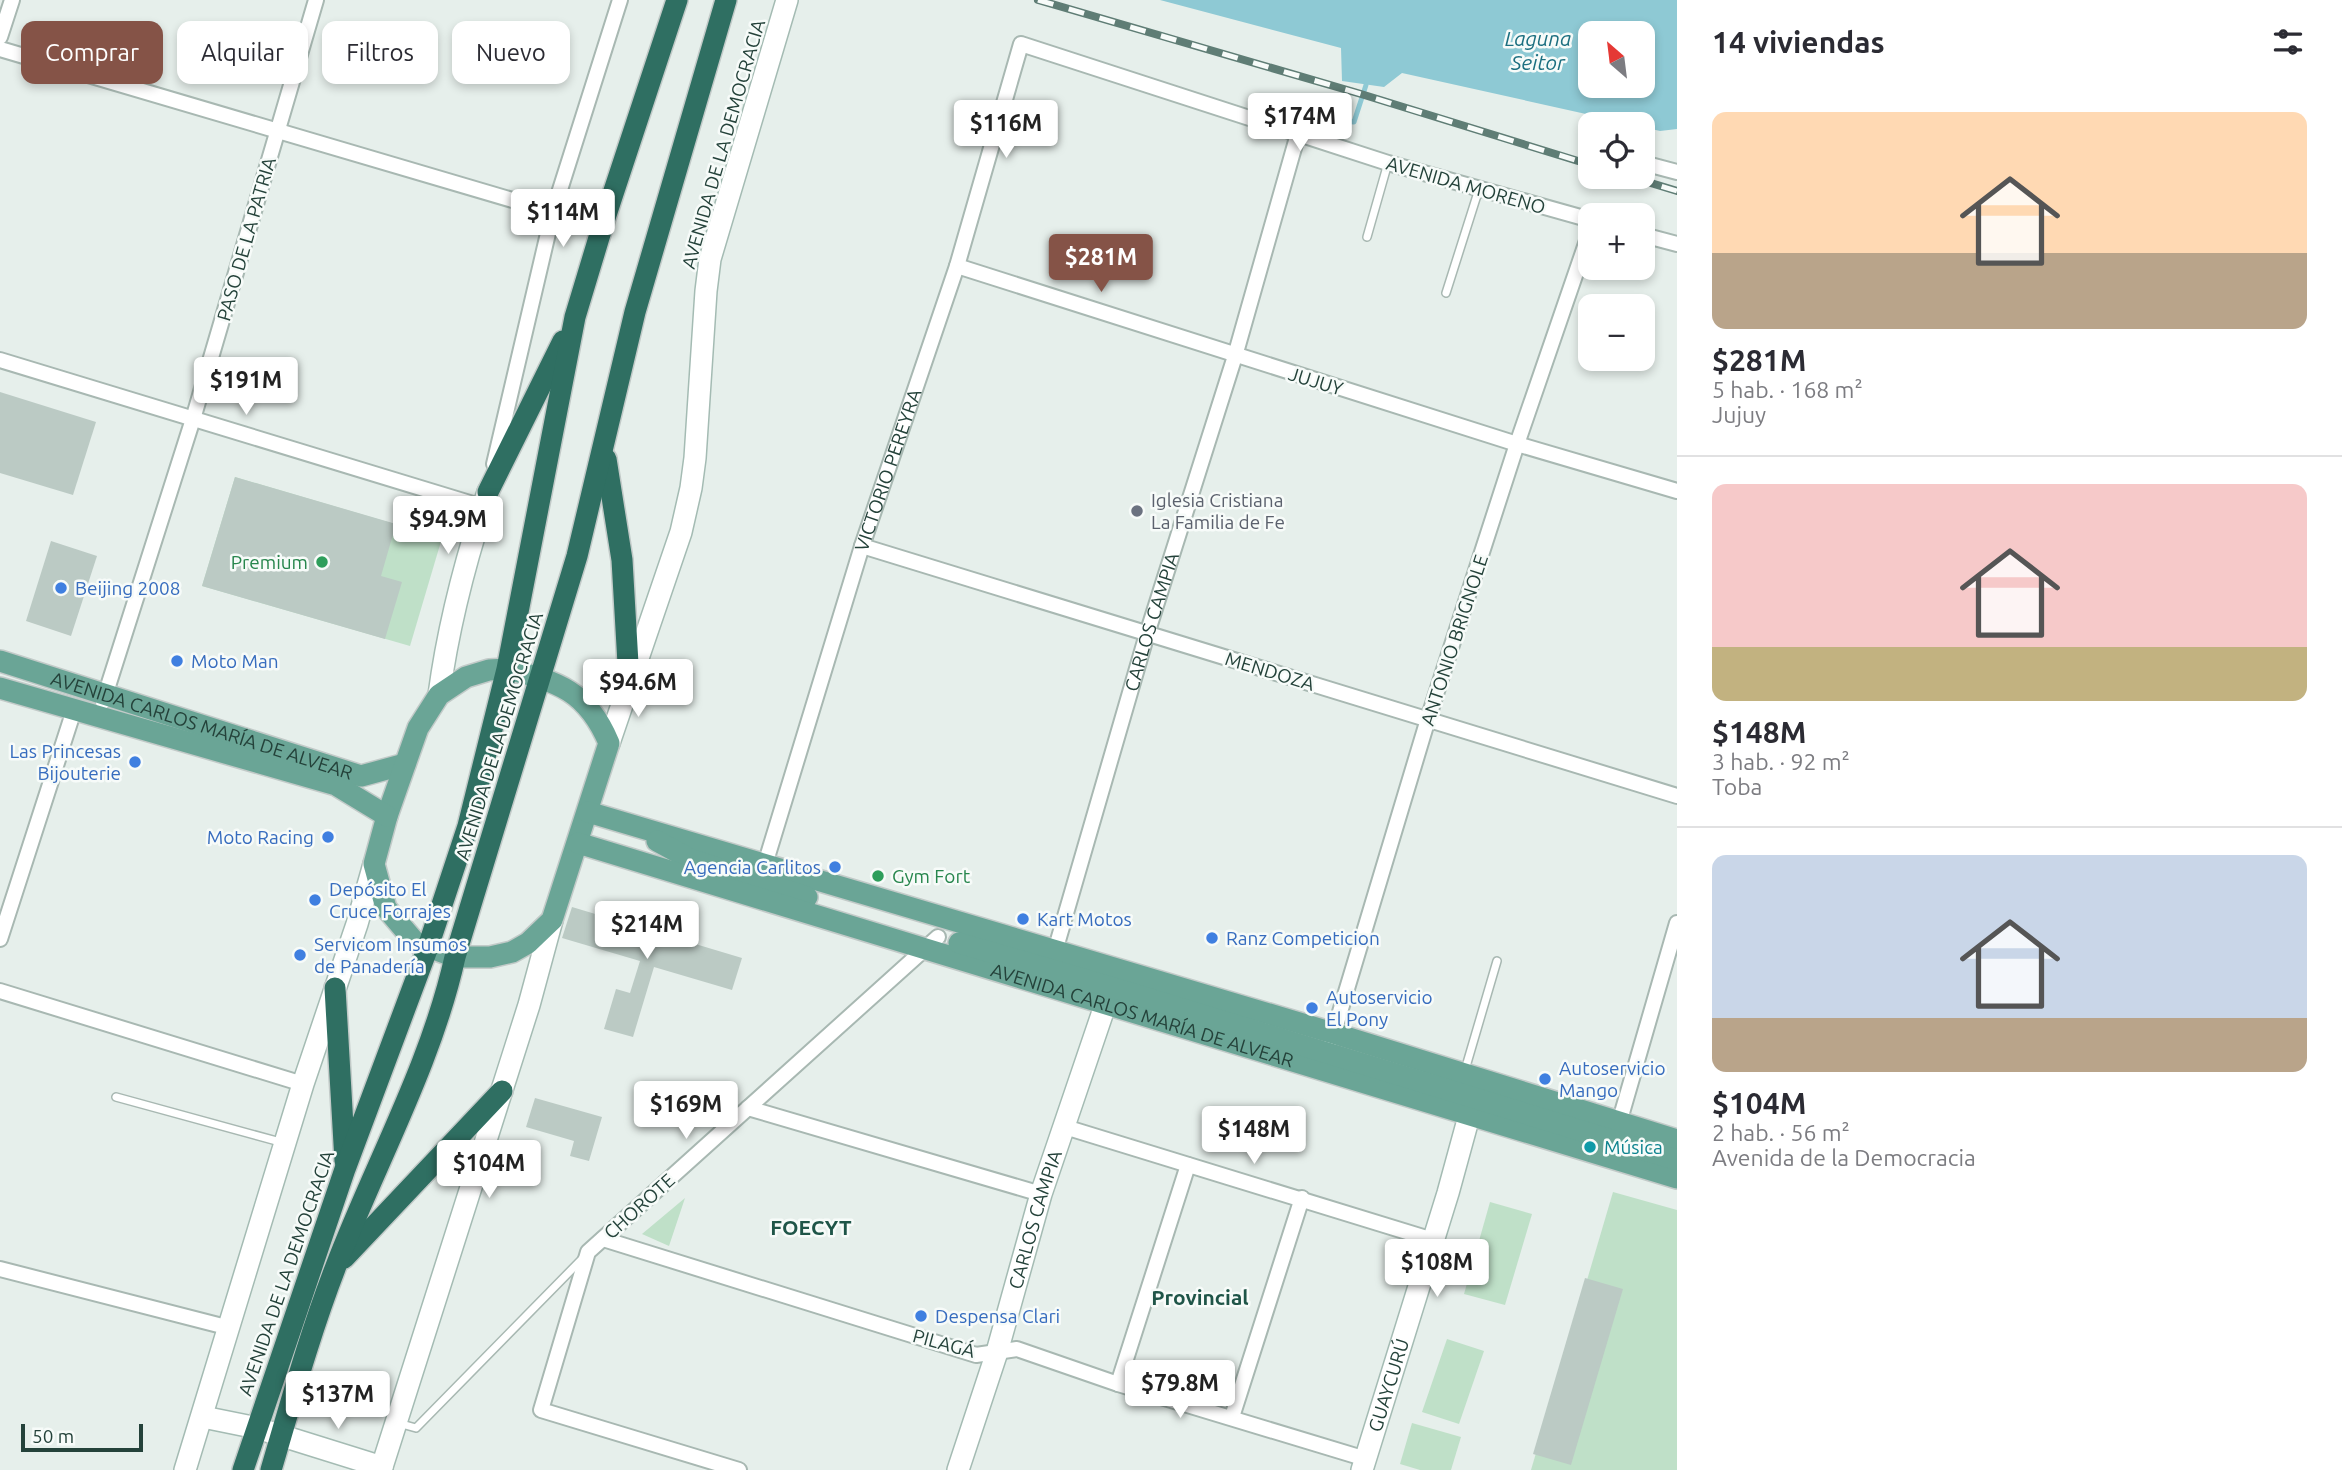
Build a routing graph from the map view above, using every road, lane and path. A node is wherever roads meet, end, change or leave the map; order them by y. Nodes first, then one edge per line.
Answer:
1 (12, 0) edge
2 (316, 0) edge
3 (620, 0) edge
4 (677, 0) edge
5 (726, 0) edge
6 (788, 0) edge
7 (0, 37) edge
8 (1021, 44) joint
9 (0, 49) edge
10 (277, 133) junction
11 (1298, 134) junction
12 (1388, 163) junction
13 (1655, 166) edge
14 (1677, 172) edge
15 (1479, 188) junction
16 (553, 212) junction
17 (1578, 216) edge
18 (1367, 237) dead end
19 (1655, 238) edge
20 (1677, 244) edge
21 (957, 266) junction
22 (1578, 267) edge
23 (1446, 293) dead end
24 (575, 317) junction
25 (1235, 356) junction
26 (0, 360) edge
27 (193, 419) junction
28 (1517, 444) junction
29 (604, 446) junction
30 (1677, 491) edge
31 (485, 499) junction
32 (862, 546) junction
33 (1147, 634) junction
34 (0, 661) edge
35 (507, 669) junction
36 (541, 677) junction
37 (629, 681) junction
38 (0, 688) edge
39 (105, 695) junction
40 (439, 695) junction
41 (74, 710) junction
42 (98, 718) junction
43 (1428, 719) junction
44 (609, 743) junction
45 (405, 764) junction
46 (1677, 796) edge
47 (588, 812) junction
48 (387, 816) junction
49 (624, 823) junction
50 (578, 844) junction
51 (607, 852) junction
52 (690, 859) junction
53 (374, 864) junction
54 (760, 881) junction
55 (552, 920) junction
56 (1677, 923) edge
57 (0, 939) edge
58 (932, 943) junction
59 (428, 947) junction
60 (1055, 951) junction
61 (455, 957) junction
62 (1497, 961) dead end
63 (1111, 987) junction
64 (335, 988) junction
65 (0, 991) edge
66 (1330, 1043) junction
67 (1464, 1074) junction
68 (303, 1084) junction
69 (502, 1091) junction
70 (116, 1097) dead end
71 (1471, 1107) junction
72 (748, 1108) junction
73 (1065, 1127) junction
74 (1614, 1140) junction
75 (1677, 1140) edge
76 (285, 1144) junction
77 (1677, 1160) edge
78 (1188, 1165) junction
79 (345, 1168) junction
80 (1677, 1178) edge
81 (1041, 1195) junction
82 (1302, 1198) junction
83 (603, 1239) junction
84 (1433, 1240) junction
85 (588, 1252) junction
86 (336, 1267) junction
87 (0, 1269) edge
88 (230, 1328) junction
89 (997, 1352) junction
90 (1118, 1384) junction
91 (1232, 1417) junction
92 (203, 1418) junction
93 (396, 1423) junction
94 (257, 1428) junction
95 (281, 1435) junction
96 (1364, 1465) edge
97 (383, 1469) edge
98 (185, 1470) edge
99 (243, 1470) edge
100 (271, 1470) edge
101 (739, 1470) edge
102 (958, 1470) edge

1 - 7 street
2 - 10 street, PASO DE LA PATRIA
3 - 16 street
4 - 24 highway, AVENIDA DE LA DEMOCRACIA
5 - 29 highway, AVENIDA DE LA DEMOCRACIA
6 - 37 street, AVENIDA DE LA DEMOCRACIA
8 - 11 street, AVENIDA MORENO
8 - 21 street, VICTORIO PEREYRA
9 - 10 street
10 - 16 street
10 - 27 street, PASO DE LA PATRIA
11 - 12 street, AVENIDA MORENO
11 - 25 street, CARLOS CAMPIA
12 - 15 street, AVENIDA MORENO
12 - 18 lane
13 - 14 street
15 - 17 street, AVENIDA MORENO
15 - 23 lane
16 - 31 street
19 - 20 street
21 - 25 street, JUJUY
21 - 32 street, VICTORIO PEREYRA
22 - 28 street, ANTONIO BRIGNOLE
24 - 31 highway
24 - 35 highway, AVENIDA DE LA DEMOCRACIA
25 - 28 street, JUJUY
25 - 33 street, CARLOS CAMPIA
26 - 27 street
27 - 31 street
27 - 39 street, PASO DE LA PATRIA
28 - 30 street, JUJUY
28 - 43 street, ANTONIO BRIGNOLE
29 - 36 highway, AVENIDA DE LA DEMOCRACIA
29 - 37 highway
31 - 40 street
32 - 33 street, MENDOZA
32 - 54 street, VICTORIO PEREYRA
33 - 43 street, MENDOZA
33 - 60 street, CARLOS CAMPIA
34 - 39 main road, AVENIDA CARLOS MARÍA DE ALVEAR
35 - 36 main road
35 - 40 main road
35 - 59 highway, AVENIDA DE LA DEMOCRACIA
36 - 44 main road
36 - 61 highway, AVENIDA DE LA DEMOCRACIA
37 - 44 street, AVENIDA DE LA DEMOCRACIA
38 - 41 main road, AVENIDA CARLOS MARÍA DE ALVEAR
39 - 42 street, PASO DE LA PATRIA
39 - 45 main road, AVENIDA CARLOS MARÍA DE ALVEAR
40 - 45 main road
41 - 42 main road, AVENIDA CARLOS MARÍA DE ALVEAR
41 - 57 street
42 - 48 main road, AVENIDA CARLOS MARÍA DE ALVEAR
43 - 46 street, MENDOZA
43 - 66 street, ANTONIO BRIGNOLE
44 - 47 main road, AVENIDA DE LA DEMOCRACIA
45 - 48 main road
47 - 49 main road, AVENIDA CARLOS MARÍA DE ALVEAR
47 - 50 main road, AVENIDA DE LA DEMOCRACIA
48 - 53 main road
49 - 52 main road, AVENIDA CARLOS MARÍA DE ALVEAR
49 - 54 main road, AVENIDA CARLOS MARÍA DE ALVEAR
50 - 51 main road, AVENIDA CARLOS MARÍA DE ALVEAR
50 - 55 main road, AVENIDA DE LA DEMOCRACIA
51 - 52 main road, AVENIDA CARLOS MARÍA DE ALVEAR
51 - 54 main road, AVENIDA CARLOS MARÍA DE ALVEAR
52 - 54 main road, AVENIDA CARLOS MARÍA DE ALVEAR
53 - 59 main road
53 - 64 street, AVENIDA DE LA DEMOCRACIA
54 - 58 main road, AVENIDA CARLOS MARÍA DE ALVEAR
54 - 60 main road, AVENIDA CARLOS MARÍA DE ALVEAR
55 - 61 main road
55 - 69 street, AVENIDA DE LA DEMOCRACIA
56 - 74 street
58 - 63 main road, AVENIDA CARLOS MARÍA DE ALVEAR
58 - 72 street, CHOROTE
59 - 61 main road
59 - 79 highway, AVENIDA DE LA DEMOCRACIA
60 - 63 main road, AVENIDA CARLOS MARÍA DE ALVEAR
61 - 86 highway, AVENIDA DE LA DEMOCRACIA
62 - 67 lane
63 - 66 main road, AVENIDA CARLOS MARÍA DE ALVEAR
63 - 71 main road, AVENIDA CARLOS MARÍA DE ALVEAR
63 - 73 street, CARLOS CAMPIA
64 - 68 street, AVENIDA DE LA DEMOCRACIA
64 - 79 highway
65 - 68 street
66 - 67 main road, AVENIDA CARLOS MARÍA DE ALVEAR
66 - 71 main road, AVENIDA CARLOS MARÍA DE ALVEAR
67 - 74 main road, AVENIDA CARLOS MARÍA DE ALVEAR
68 - 76 street, AVENIDA DE LA DEMOCRACIA
69 - 86 highway
69 - 93 street, AVENIDA DE LA DEMOCRACIA
70 - 76 lane
71 - 74 main road, AVENIDA CARLOS MARÍA DE ALVEAR
71 - 84 street, GUAYCURÚ
72 - 81 street
72 - 83 street, CHOROTE
73 - 78 street
73 - 81 street, CARLOS CAMPIA
74 - 75 main road, AVENIDA CARLOS MARÍA DE ALVEAR
74 - 77 main road, AVENIDA CARLOS MARÍA DE ALVEAR
74 - 80 main road, AVENIDA CARLOS MARÍA DE ALVEAR
76 - 88 street, AVENIDA DE LA DEMOCRACIA
78 - 82 street
78 - 90 street
79 - 94 highway, AVENIDA DE LA DEMOCRACIA
81 - 89 street, CARLOS CAMPIA
82 - 84 street
82 - 91 street
83 - 85 street, CHOROTE
83 - 89 street, PILAGÁ
84 - 96 street, GUAYCURÚ
85 - 93 lane
85 - 101 street, CHOROTE
86 - 95 highway, AVENIDA DE LA DEMOCRACIA
87 - 88 street
88 - 92 street, AVENIDA DE LA DEMOCRACIA
89 - 90 street, PILAGÁ
89 - 102 street, CARLOS CAMPIA
90 - 91 street, PILAGÁ
91 - 96 street, PILAGÁ
92 - 94 street
92 - 98 street, AVENIDA DE LA DEMOCRACIA
93 - 97 street, AVENIDA DE LA DEMOCRACIA
94 - 95 street
94 - 99 highway, AVENIDA DE LA DEMOCRACIA
95 - 97 street
95 - 100 highway, AVENIDA DE LA DEMOCRACIA

